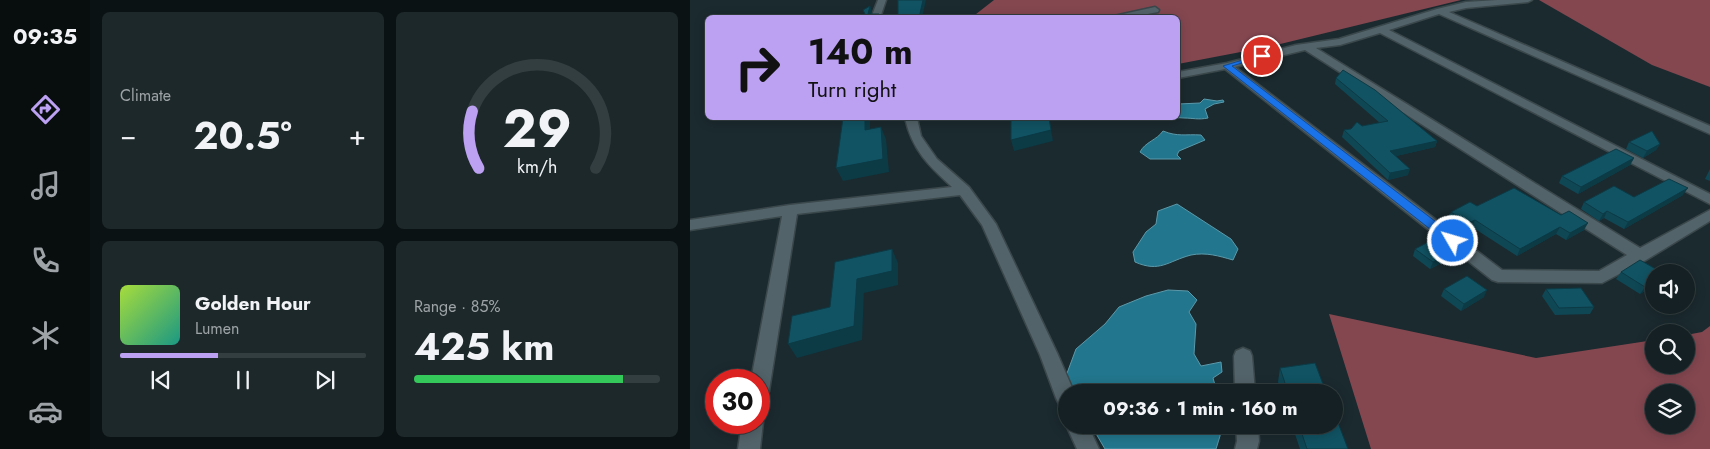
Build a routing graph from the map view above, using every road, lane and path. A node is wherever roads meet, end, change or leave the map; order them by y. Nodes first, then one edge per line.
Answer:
1 (882, 0) edge
2 (1528, 0) edge
3 (1155, 10) dead end
4 (1440, 11) junction
5 (876, 15) edge
6 (1126, 15) edge
7 (1380, 29) junction
8 (1306, 46) junction
9 (1226, 66) junction
10 (1180, 75) edge
11 (912, 120) edge
12 (1710, 130) edge
13 (964, 190) junction
14 (1710, 200) edge
15 (790, 210) junction
16 (1710, 215) edge
17 (690, 225) edge
18 (1640, 256) junction
19 (1243, 356) dead end
20 (763, 369) edge
21 (1060, 384) edge
22 (1245, 384) edge
23 (751, 434) edge
24 (1081, 434) edge
25 (1248, 434) edge
26 (749, 449) edge
27 (1088, 449) edge
28 (1246, 449) edge

1 - 5 street
2 - 4 street
3 - 6 street
4 - 7 street
4 - 12 street
7 - 8 street
7 - 14 street
8 - 9 street
8 - 18 street
9 - 10 street
9 - 18 street
11 - 13 street
13 - 15 street
13 - 21 street
15 - 17 street
15 - 20 street
16 - 18 street
19 - 22 street
23 - 26 street
24 - 27 street
25 - 28 street

